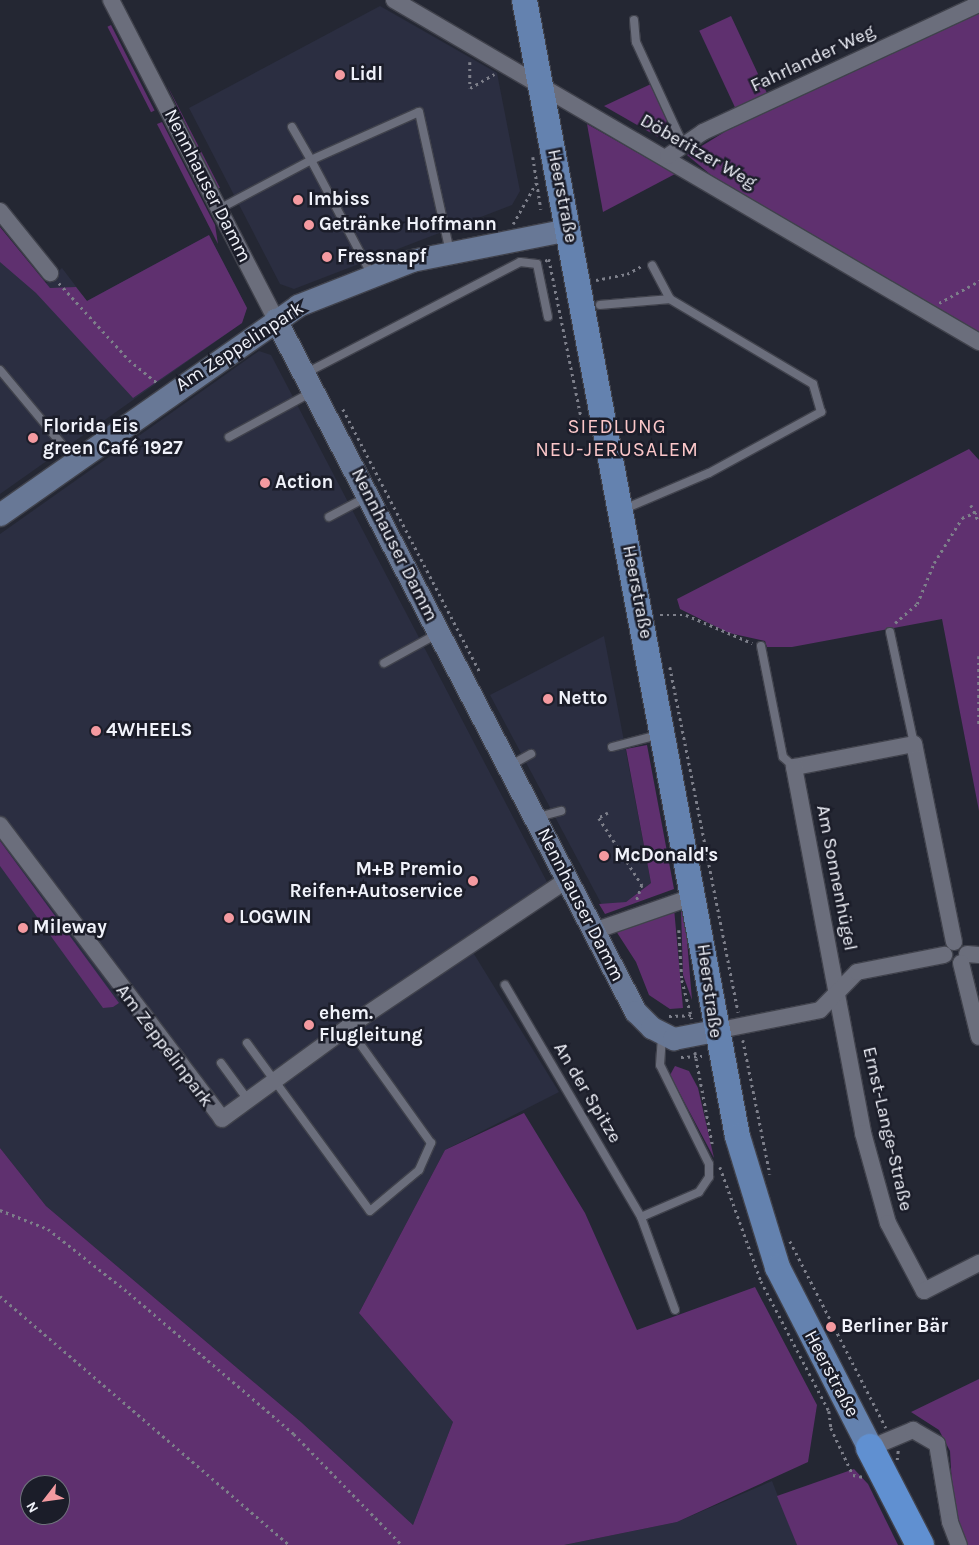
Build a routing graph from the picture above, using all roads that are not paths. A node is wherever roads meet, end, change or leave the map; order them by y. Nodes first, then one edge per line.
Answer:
1 (111, 0) edge
2 (394, 0) edge
3 (524, 0) edge
4 (979, 4) edge
5 (634, 20) dead end
6 (540, 84) junction
7 (292, 127) dead end
8 (684, 144) junction
9 (668, 156) junction
10 (311, 160) junction
11 (219, 209) junction
12 (0, 212) edge
13 (568, 230) junction
14 (451, 254) junction
15 (652, 264) road end
16 (50, 273) road end
17 (373, 277) junction
18 (670, 299) junction
19 (600, 305) road end
20 (548, 317) dead end
21 (276, 320) junction
22 (979, 342) edge
23 (0, 370) edge
24 (309, 382) junction
25 (229, 436) dead end
26 (75, 460) junction
27 (368, 496) junction
28 (622, 510) junction
29 (0, 515) edge
30 (329, 517) dead end
31 (891, 629) road end
32 (439, 633) junction
33 (762, 646) road end
34 (384, 663) dead end
35 (664, 734) junction
36 (914, 744) junction
37 (612, 747) dead end
38 (531, 754) dead end
39 (509, 766) junction
40 (794, 768) junction
41 (561, 811) dead end
42 (536, 817) junction
43 (0, 825) edge
44 (568, 879) junction
45 (695, 896) junction
46 (594, 931) junction
47 (949, 948) junction
48 (969, 957) edge
49 (505, 985) dead end
50 (838, 996) junction
51 (348, 1028) junction
52 (715, 1031) junction
53 (663, 1035) junction
54 (979, 1037) edge
55 (247, 1043) dead end
56 (221, 1063) dead end
57 (274, 1081) junction
58 (248, 1100) junction
59 (641, 1217) junction
60 (979, 1263) edge
61 (675, 1310) dead end
62 (881, 1443) junction
63 (920, 1545) edge
64 (959, 1545) edge

1 - 11 street, Nennhauser Damm
2 - 6 street, Döberitzer Weg
3 - 6 main road, Heerstraße
4 - 8 street, Fahrlander Weg
5 - 8 lane
6 - 9 street, Döberitzer Weg
6 - 13 main road, Heerstraße
7 - 10 lane
8 - 9 street, Fahrlander Weg
9 - 22 street, Döberitzer Weg
10 - 11 lane
10 - 14 lane
10 - 17 lane
11 - 21 street, Nennhauser Damm
12 - 16 street
13 - 14 main road, Am Zeppelinpark
13 - 28 main road, Heerstraße
14 - 17 main road, Am Zeppelinpark
15 - 18 lane
17 - 21 main road, Am Zeppelinpark
18 - 19 lane
18 - 28 lane
20 - 24 lane
21 - 24 main road, Nennhauser Damm
21 - 26 main road, Am Zeppelinpark
23 - 26 lane
24 - 25 lane
24 - 27 main road, Nennhauser Damm
26 - 29 main road, Am Zeppelinpark
27 - 30 lane
27 - 32 main road, Nennhauser Damm
28 - 35 main road, Heerstraße
31 - 36 lane
32 - 34 lane
32 - 39 main road, Nennhauser Damm
33 - 40 lane, Am Sonnenhügel
35 - 37 lane
35 - 45 main road, Heerstraße
36 - 40 street
36 - 47 street
38 - 39 lane
39 - 42 main road, Nennhauser Damm
40 - 50 street, Am Sonnenhügel
41 - 42 lane
42 - 44 main road, Nennhauser Damm
43 - 58 street, Am Zeppelinpark
44 - 46 main road, Nennhauser Damm
44 - 51 street, Am Zeppelinpark
45 - 46 street
45 - 52 main road, Heerstraße
46 - 53 main road, Nennhauser Damm
47 - 48 street
47 - 50 street
48 - 54 street
49 - 59 lane, An der Spitze
50 - 52 street
50 - 60 street, Ernst-Lange-Straße
51 - 57 street, Am Zeppelinpark
51 - 57 lane
52 - 53 main road
52 - 62 main road, Heerstraße
53 - 59 lane
55 - 57 lane
56 - 58 lane
57 - 58 street, Am Zeppelinpark
59 - 61 lane, An der Spitze
62 - 63 highway
62 - 64 street

